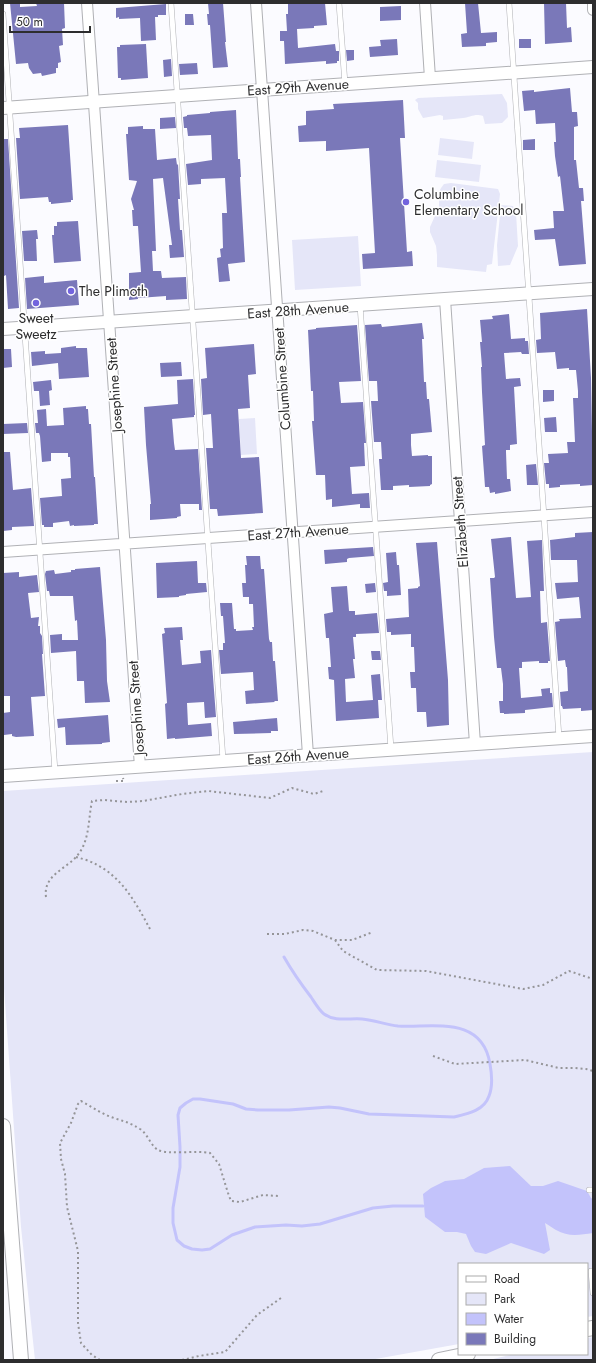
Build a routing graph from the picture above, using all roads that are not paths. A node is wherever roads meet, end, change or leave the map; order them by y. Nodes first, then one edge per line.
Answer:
1 (87, 3) edge
2 (171, 3) edge
3 (256, 3) edge
4 (339, 3) edge
5 (424, 3) edge
6 (509, 3) edge
7 (592, 3) edge
8 (593, 10) edge
9 (3, 14) edge
10 (593, 67) edge
11 (514, 72) junction
12 (430, 78) junction
13 (345, 84) junction
14 (262, 90) junction
15 (177, 96) junction
16 (94, 102) junction
17 (6, 108) edge
18 (593, 289) edge
19 (529, 293) junction
20 (445, 299) junction
21 (360, 305) junction
22 (277, 311) junction
23 (192, 317) junction
24 (110, 323) junction
25 (25, 328) junction
26 (3, 329) edge
27 (593, 512) edge
28 (544, 515) junction
29 (460, 521) junction
30 (376, 527) junction
31 (292, 532) junction
32 (208, 538) junction
33 (125, 544) junction
34 (40, 550) junction
35 (3, 552) edge
36 (593, 736) edge
37 (560, 739) junction
38 (475, 744) junction
39 (391, 750) junction
40 (308, 755) junction
41 (223, 761) junction
42 (140, 767) junction
43 (55, 772) junction
44 (3, 776) edge
45 (3, 1126) edge
46 (6, 1219) edge
47 (591, 1271) dead end
48 (593, 1293) edge
49 (463, 1355) edge
50 (20, 1360) edge
51 (439, 1360) edge

1 - 16 street, Josephine Street
2 - 15 lane
3 - 14 street, Columbine Street
4 - 13 lane
5 - 12 street
6 - 11 lane
7 - 8 street
9 - 17 lane
10 - 11 street, East 29th Avenue
11 - 12 street, East 29th Avenue
11 - 19 lane
12 - 13 street, East 29th Avenue
13 - 14 street, East 29th Avenue
14 - 15 street, East 29th Avenue
14 - 22 street, Columbine Street
15 - 16 street, East 29th Avenue
15 - 23 lane
16 - 17 street, East 29th Avenue
16 - 24 street, Josephine Street
17 - 25 lane
18 - 19 street, East 28th Avenue
19 - 20 street, East 28th Avenue
19 - 28 lane
20 - 21 street, East 28th Avenue
20 - 29 street, Elizabeth Street
21 - 22 street, East 28th Avenue
21 - 30 lane
22 - 23 street, East 28th Avenue
22 - 31 street, Columbine Street
23 - 24 street, East 28th Avenue
23 - 32 lane
24 - 25 street, East 28th Avenue
24 - 33 street, Josephine Street
25 - 26 street, East 28th Avenue
25 - 34 lane
27 - 28 street, East 27th Avenue
28 - 29 street, East 27th Avenue
28 - 37 lane
29 - 30 street, East 27th Avenue
29 - 38 street, Elizabeth Street
30 - 31 street, East 27th Avenue
30 - 39 lane
31 - 32 street, East 27th Avenue
31 - 40 street, Columbine Street
32 - 33 street, East 27th Avenue
32 - 41 lane
33 - 34 street, East 27th Avenue
33 - 42 street, Josephine Street
34 - 35 street, East 27th Avenue
34 - 43 lane
36 - 37 street, East 26th Avenue
37 - 38 street, East 26th Avenue
38 - 39 street, East 26th Avenue
39 - 40 street, East 26th Avenue
40 - 41 street, East 26th Avenue
41 - 42 street, East 26th Avenue
42 - 43 street, East 26th Avenue
43 - 44 street, East 26th Avenue
45 - 46 main road
46 - 50 main road
47 - 48 lane
49 - 51 main road

